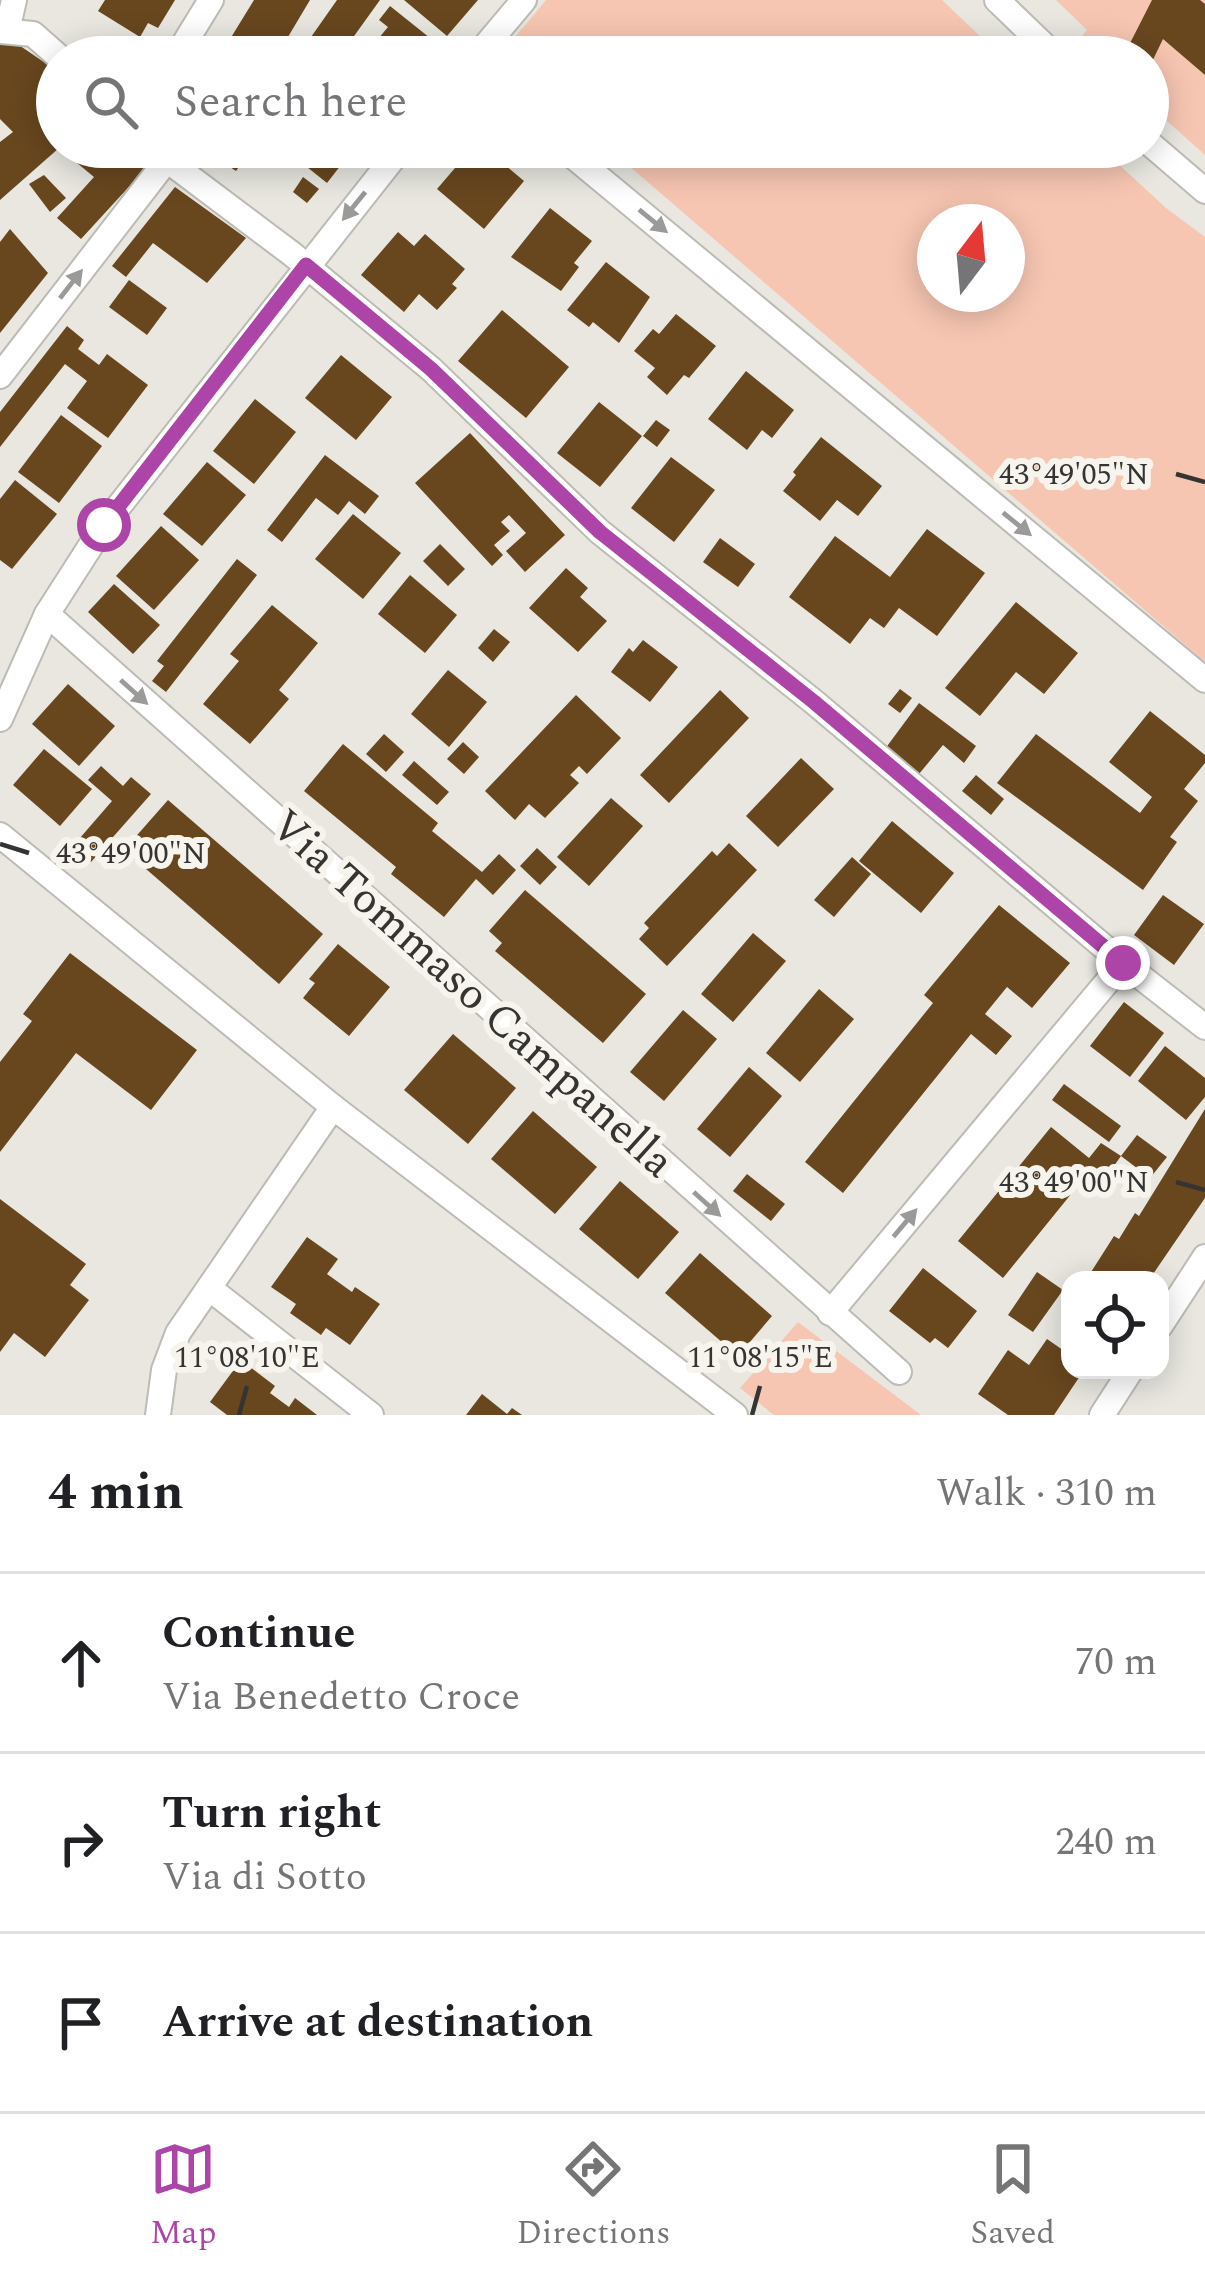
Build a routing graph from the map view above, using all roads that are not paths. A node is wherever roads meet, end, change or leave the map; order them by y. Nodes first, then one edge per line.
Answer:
1 (14, 0) edge
2 (211, 0) edge
3 (524, 0) edge
4 (997, 0) edge
5 (4, 31) edge
6 (189, 36) edge
7 (494, 36) edge
8 (1034, 36) edge
9 (36, 37) edge
10 (1169, 160) edge
11 (151, 168) edge
12 (179, 168) edge
13 (385, 168) edge
14 (587, 168) edge
15 (1205, 191) edge
16 (306, 265) junction
17 (0, 376) edge
18 (47, 614) junction
19 (1205, 680) edge
20 (0, 718) edge
21 (0, 835) edge
22 (1123, 963) junction
23 (1205, 1027) edge
24 (333, 1107) junction
25 (1205, 1257) edge
26 (209, 1288) junction
27 (1169, 1312) edge
28 (830, 1313) junction
29 (899, 1372) dead end
30 (1126, 1379) edge
31 (158, 1415) edge
32 (371, 1415) edge
33 (735, 1415) edge
34 (1102, 1415) edge

1 - 5 street
2 - 6 street
3 - 7 street
4 - 8 street
5 - 9 street
10 - 15 street
17 -> 11 street
12 - 16 street
13 -> 16 street
14 -> 19 street
16 - 18 street
16 - 22 street
18 - 20 street
18 -> 28 street, Via Tommaso Campanella
21 - 24 street
22 - 23 street
28 -> 22 street
24 - 26 street
24 - 33 street
25 - 27 street
26 - 31 street
26 - 32 street
28 - 29 street, Via Tommaso Campanella
30 - 34 street

